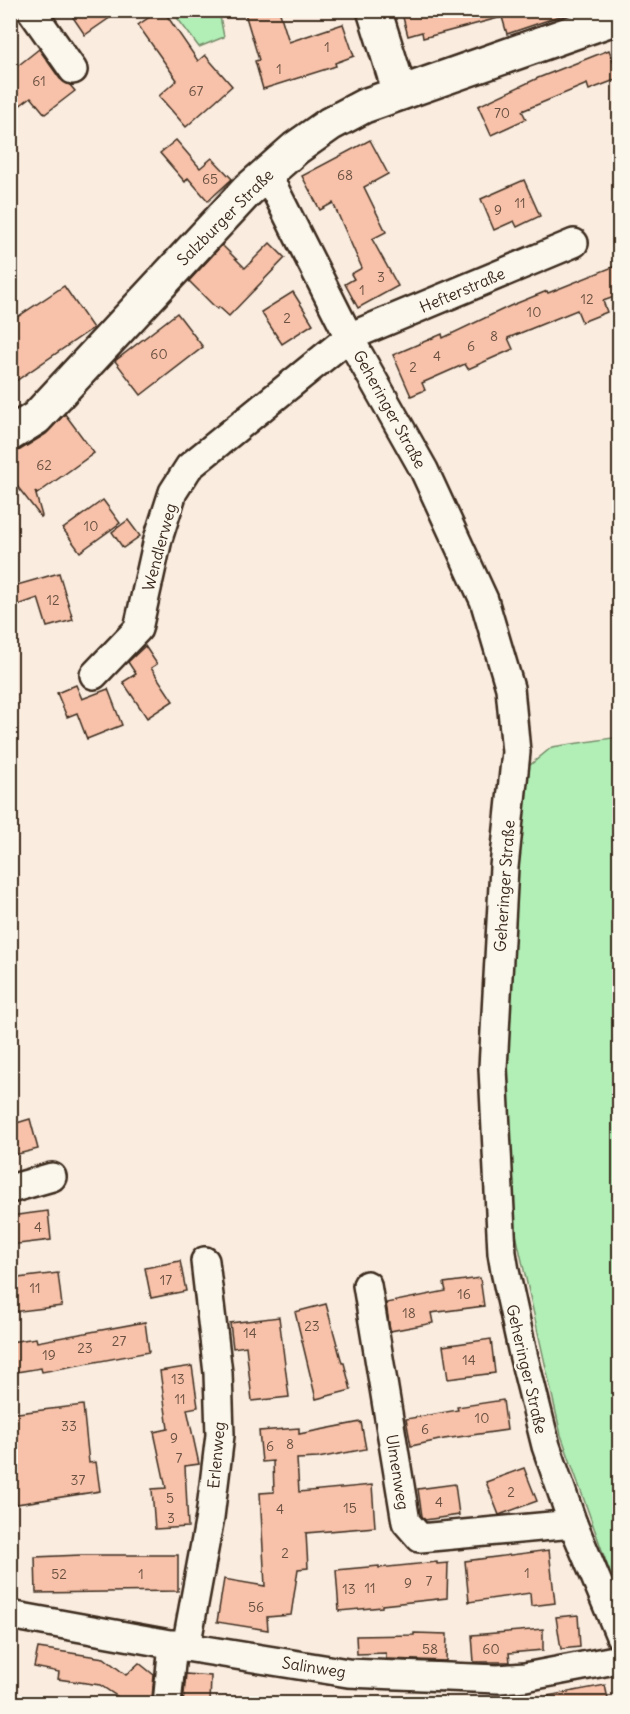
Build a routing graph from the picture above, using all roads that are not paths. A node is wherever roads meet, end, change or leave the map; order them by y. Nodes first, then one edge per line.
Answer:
1 (31, 10) edge
2 (374, 10) edge
3 (620, 16) edge
4 (72, 70) dead end
5 (400, 93) junction
6 (267, 174) junction
7 (574, 243) dead end
8 (349, 337) junction
9 (10, 434) edge
10 (94, 675) dead end
11 (52, 1177) dead end
12 (10, 1189) edge
13 (205, 1261) dead end
14 (367, 1285) dead end
15 (573, 1524) junction
16 (10, 1616) edge
17 (620, 1636) edge
18 (179, 1646) junction
19 (620, 1659) edge
20 (167, 1704) edge

1 - 4 street
2 - 5 main road
3 - 5 main road, Salzburger Straße
5 - 6 main road, Salzburger Straße
6 - 8 street, Geheringer Straße
6 - 9 main road, Salzburger Straße
7 - 8 street, Hefterstraße
8 - 10 street, Wendlerweg
8 - 15 street, Geheringer Straße
11 - 12 street
13 - 18 street, Erlenweg
14 - 15 street, Ulmenweg
15 - 17 street, Geheringer Straße
16 - 18 street, Salinweg
18 - 19 street, Salinweg
18 - 20 street, Erlenweg

